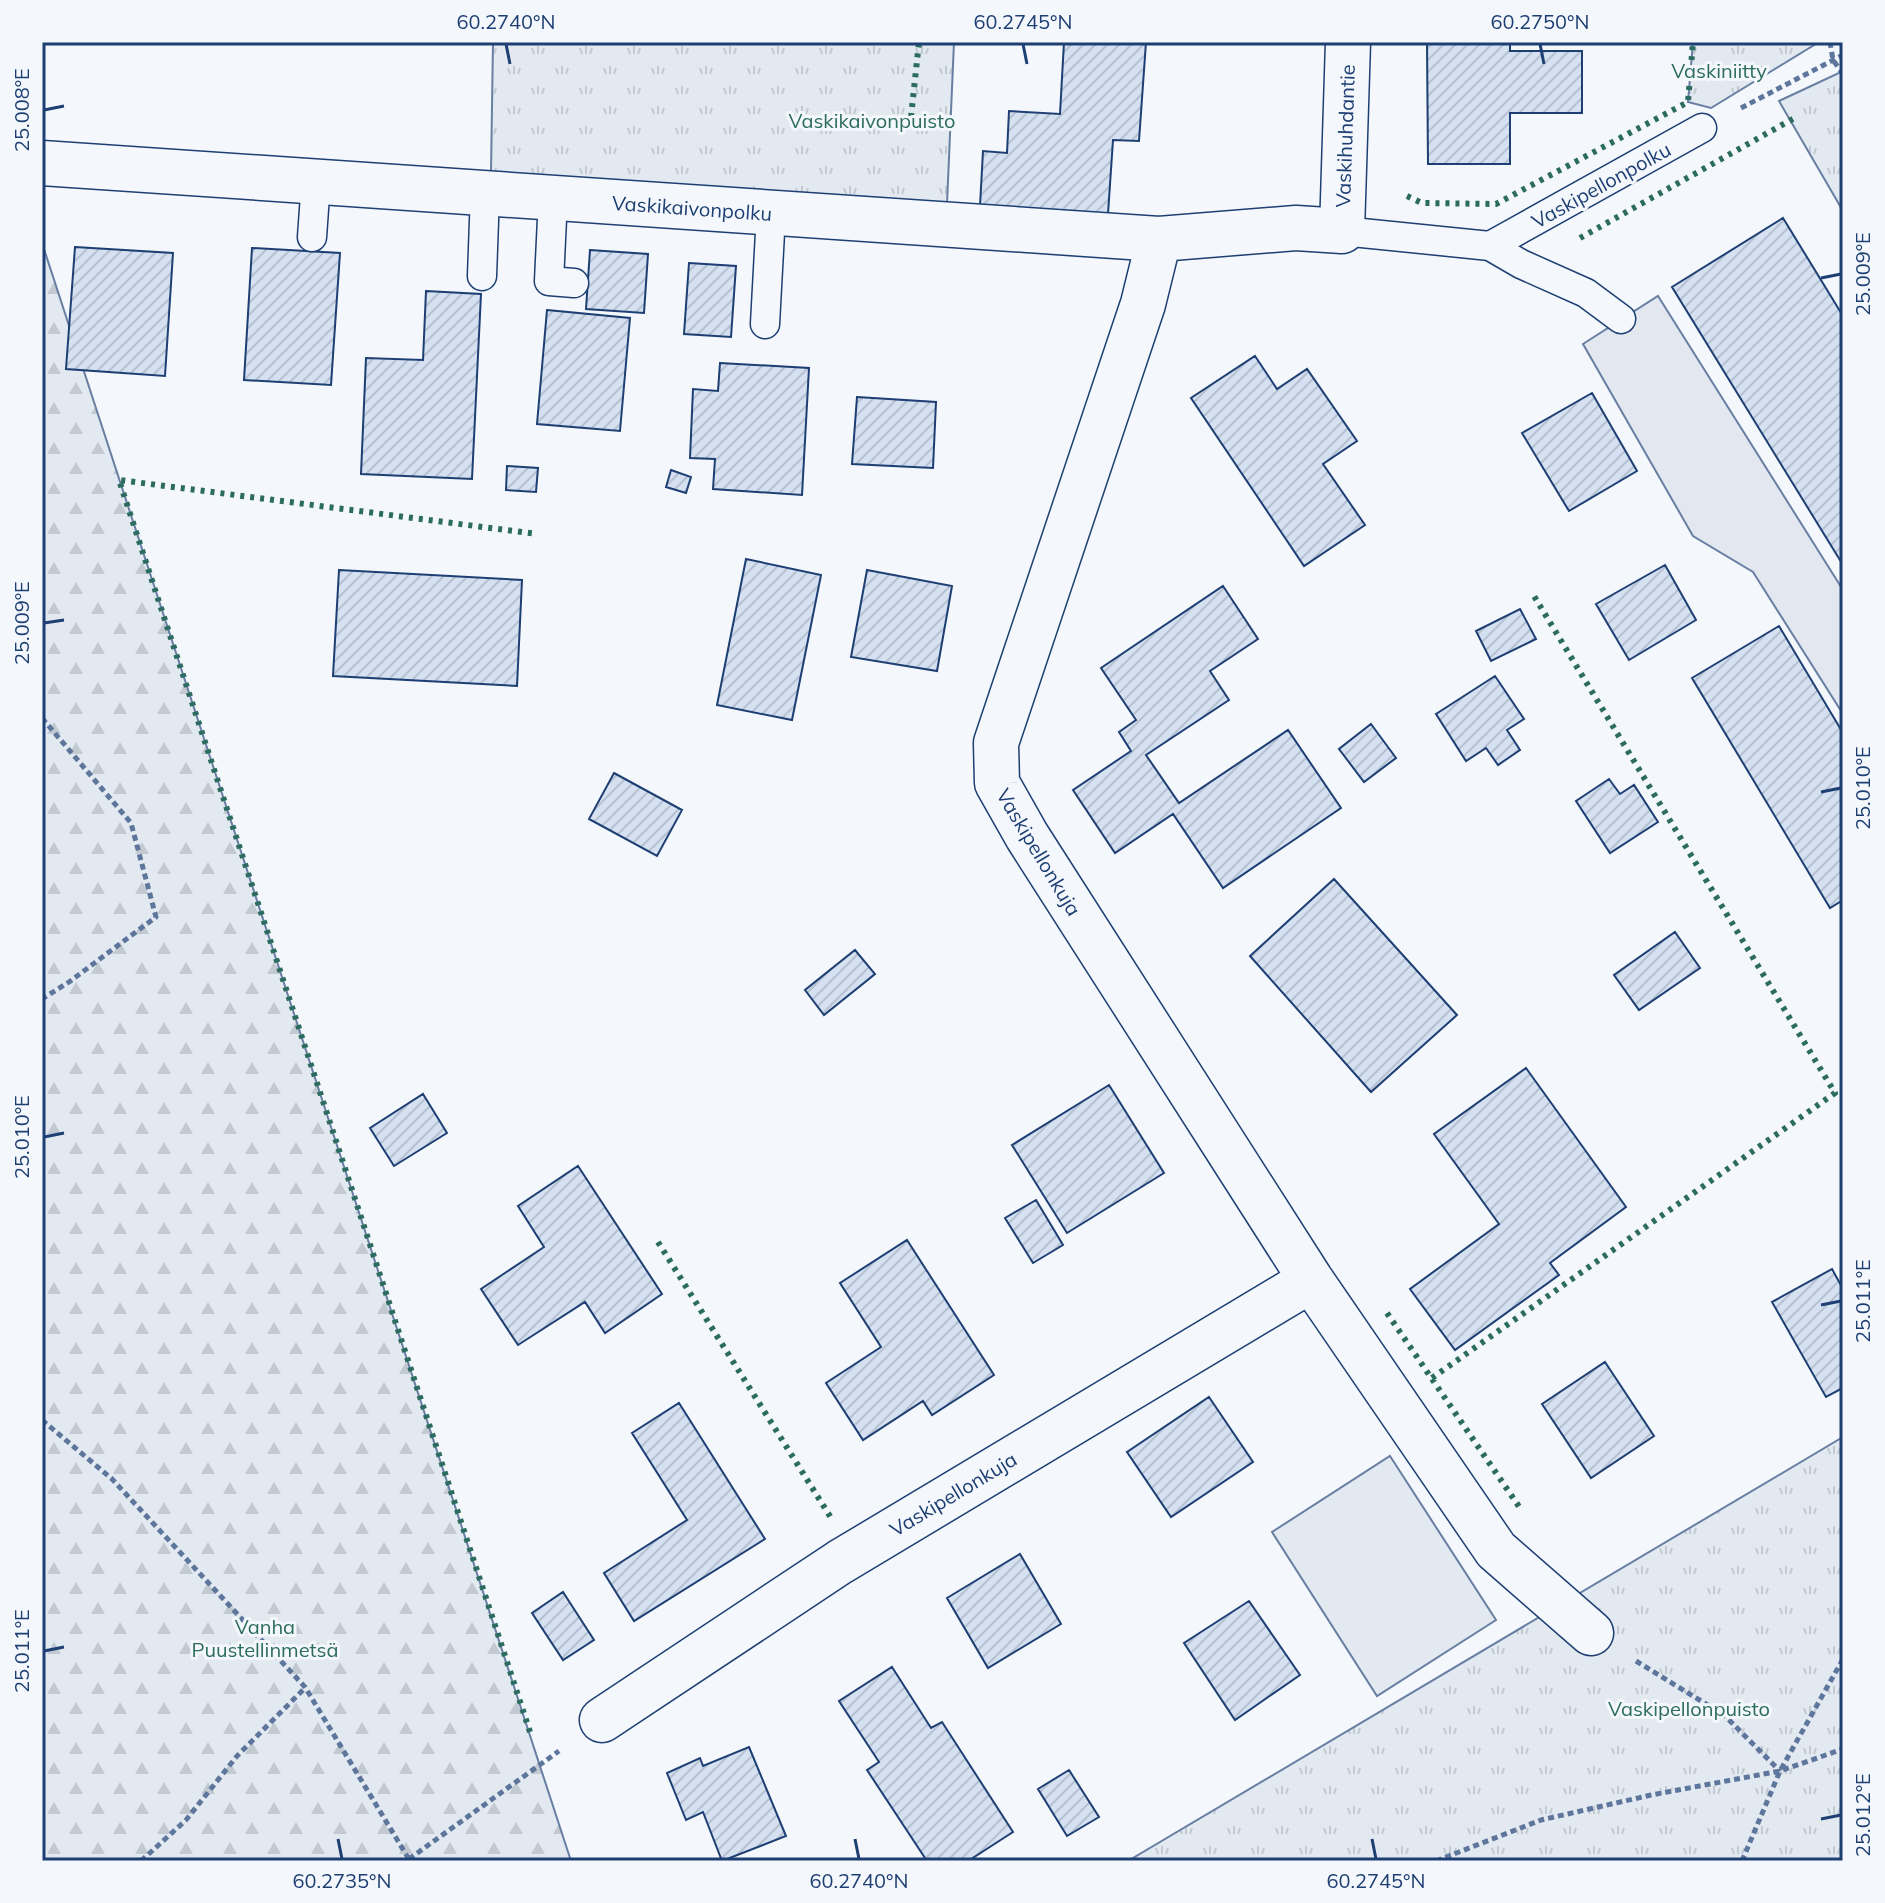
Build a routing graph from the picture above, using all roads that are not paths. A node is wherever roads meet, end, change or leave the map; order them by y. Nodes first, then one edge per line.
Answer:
1 (1348, 42) edge
2 (1702, 128) road end
3 (42, 163) edge
4 (316, 181) junction
5 (485, 193) junction
6 (553, 198) junction
7 (771, 214) junction
8 (1342, 231) junction
9 (312, 237) dead end
10 (1159, 239) junction
11 (1490, 246) junction
12 (482, 276) dead end
13 (574, 283) dead end
14 (1621, 319) dead end
15 (765, 324) dead end
16 (1311, 1280) junction
17 (1591, 1633) road end
18 (602, 1720) road end

1 - 8 street, Vaskihuhdantie
2 - 11 lane, Vaskipellonpolku
3 - 4 street, Vaskikaivonpolku
4 - 5 street, Vaskikaivonpolku
4 - 9 lane
5 - 6 street, Vaskikaivonpolku
5 - 12 lane
6 - 7 street, Vaskikaivonpolku
6 - 13 lane
7 - 10 street, Vaskikaivonpolku
7 - 15 lane
8 - 10 street, Vaskikaivonpolku
8 - 11 lane
10 - 16 street, Vaskipellonkuja
11 - 14 lane
16 - 17 street, Vaskipellonkuja
16 - 18 street, Vaskipellonkuja

